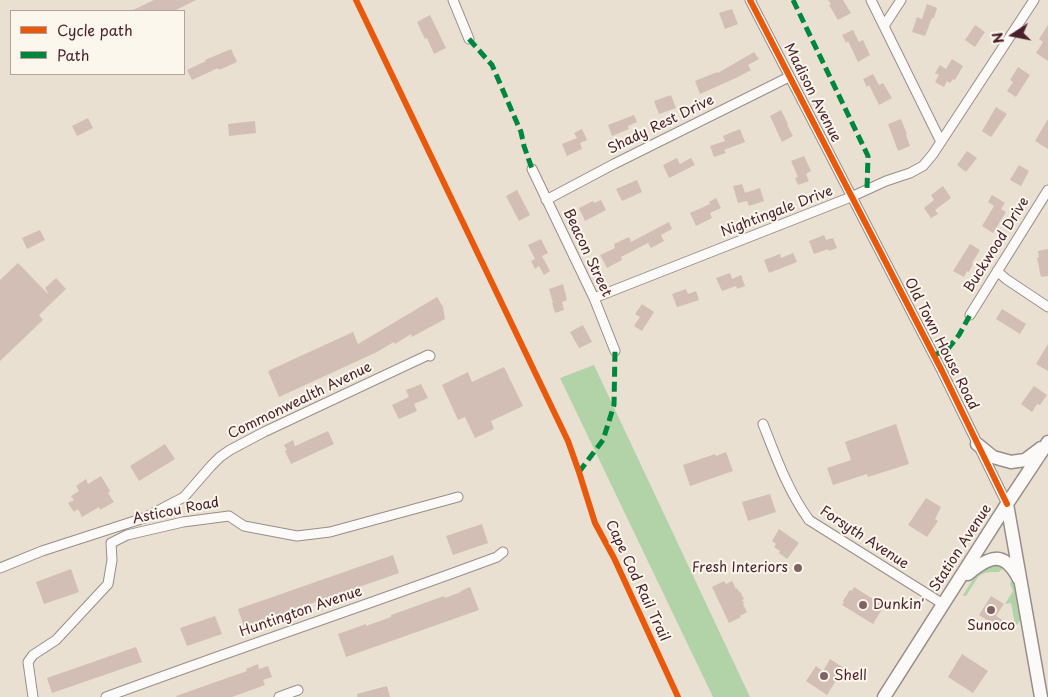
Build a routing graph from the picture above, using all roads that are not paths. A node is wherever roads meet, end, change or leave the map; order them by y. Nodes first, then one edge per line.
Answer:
1 (453, 0) edge
2 (750, 0) edge
3 (872, 0) edge
4 (901, 0) edge
5 (1034, 0) edge
6 (884, 26) junction
7 (469, 39) dead end
8 (789, 77) junction
9 (941, 142) junction
10 (532, 169) dead end
11 (1048, 190) edge
12 (851, 197) junction
13 (546, 200) junction
14 (996, 271) junction
15 (594, 298) junction
16 (1048, 306) edge
17 (970, 315) dead end
18 (616, 351) dead end
19 (430, 356) dead end
20 (763, 424) dead end
21 (1048, 443) edge
22 (977, 444) junction
23 (458, 497) dead end
24 (1007, 504) junction
25 (503, 552) dead end
26 (0, 568) edge
27 (958, 582) junction
28 (1022, 585) junction
29 (943, 604) junction
30 (298, 690) dead end
31 (33, 697) edge
32 (106, 697) edge
33 (279, 697) edge
34 (884, 697) edge
35 (1042, 697) edge

1 - 7 street
2 - 8 street, Madison Avenue
3 - 6 street
4 - 6 street
5 - 9 street, Nightingale Drive
6 - 9 street
8 - 12 street, Madison Avenue
8 - 13 street, Shady Rest Drive
9 - 12 street, Nightingale Drive
10 - 13 street, Beacon Street
11 - 14 street, Buckwood Drive
12 - 15 street, Nightingale Drive
12 - 22 street, Old Town House Road
13 - 15 street, Beacon Street
14 - 16 street
14 - 17 street, Buckwood Drive
15 - 18 street, Beacon Street
19 - 26 street, Commonwealth Avenue
20 - 29 street, Forsyth Avenue
21 - 22 main road
21 - 24 main road, Station Avenue
22 - 24 street, Old Town House Road
23 - 31 street, Asticou Road
24 - 27 main road, Station Avenue
24 - 28 main road, Old Town House Road
25 - 32 street, Huntington Avenue
27 - 28 main road
27 - 29 main road, Station Avenue
28 - 35 main road, Old Town House Road
29 - 34 main road, Station Avenue
30 - 33 street

